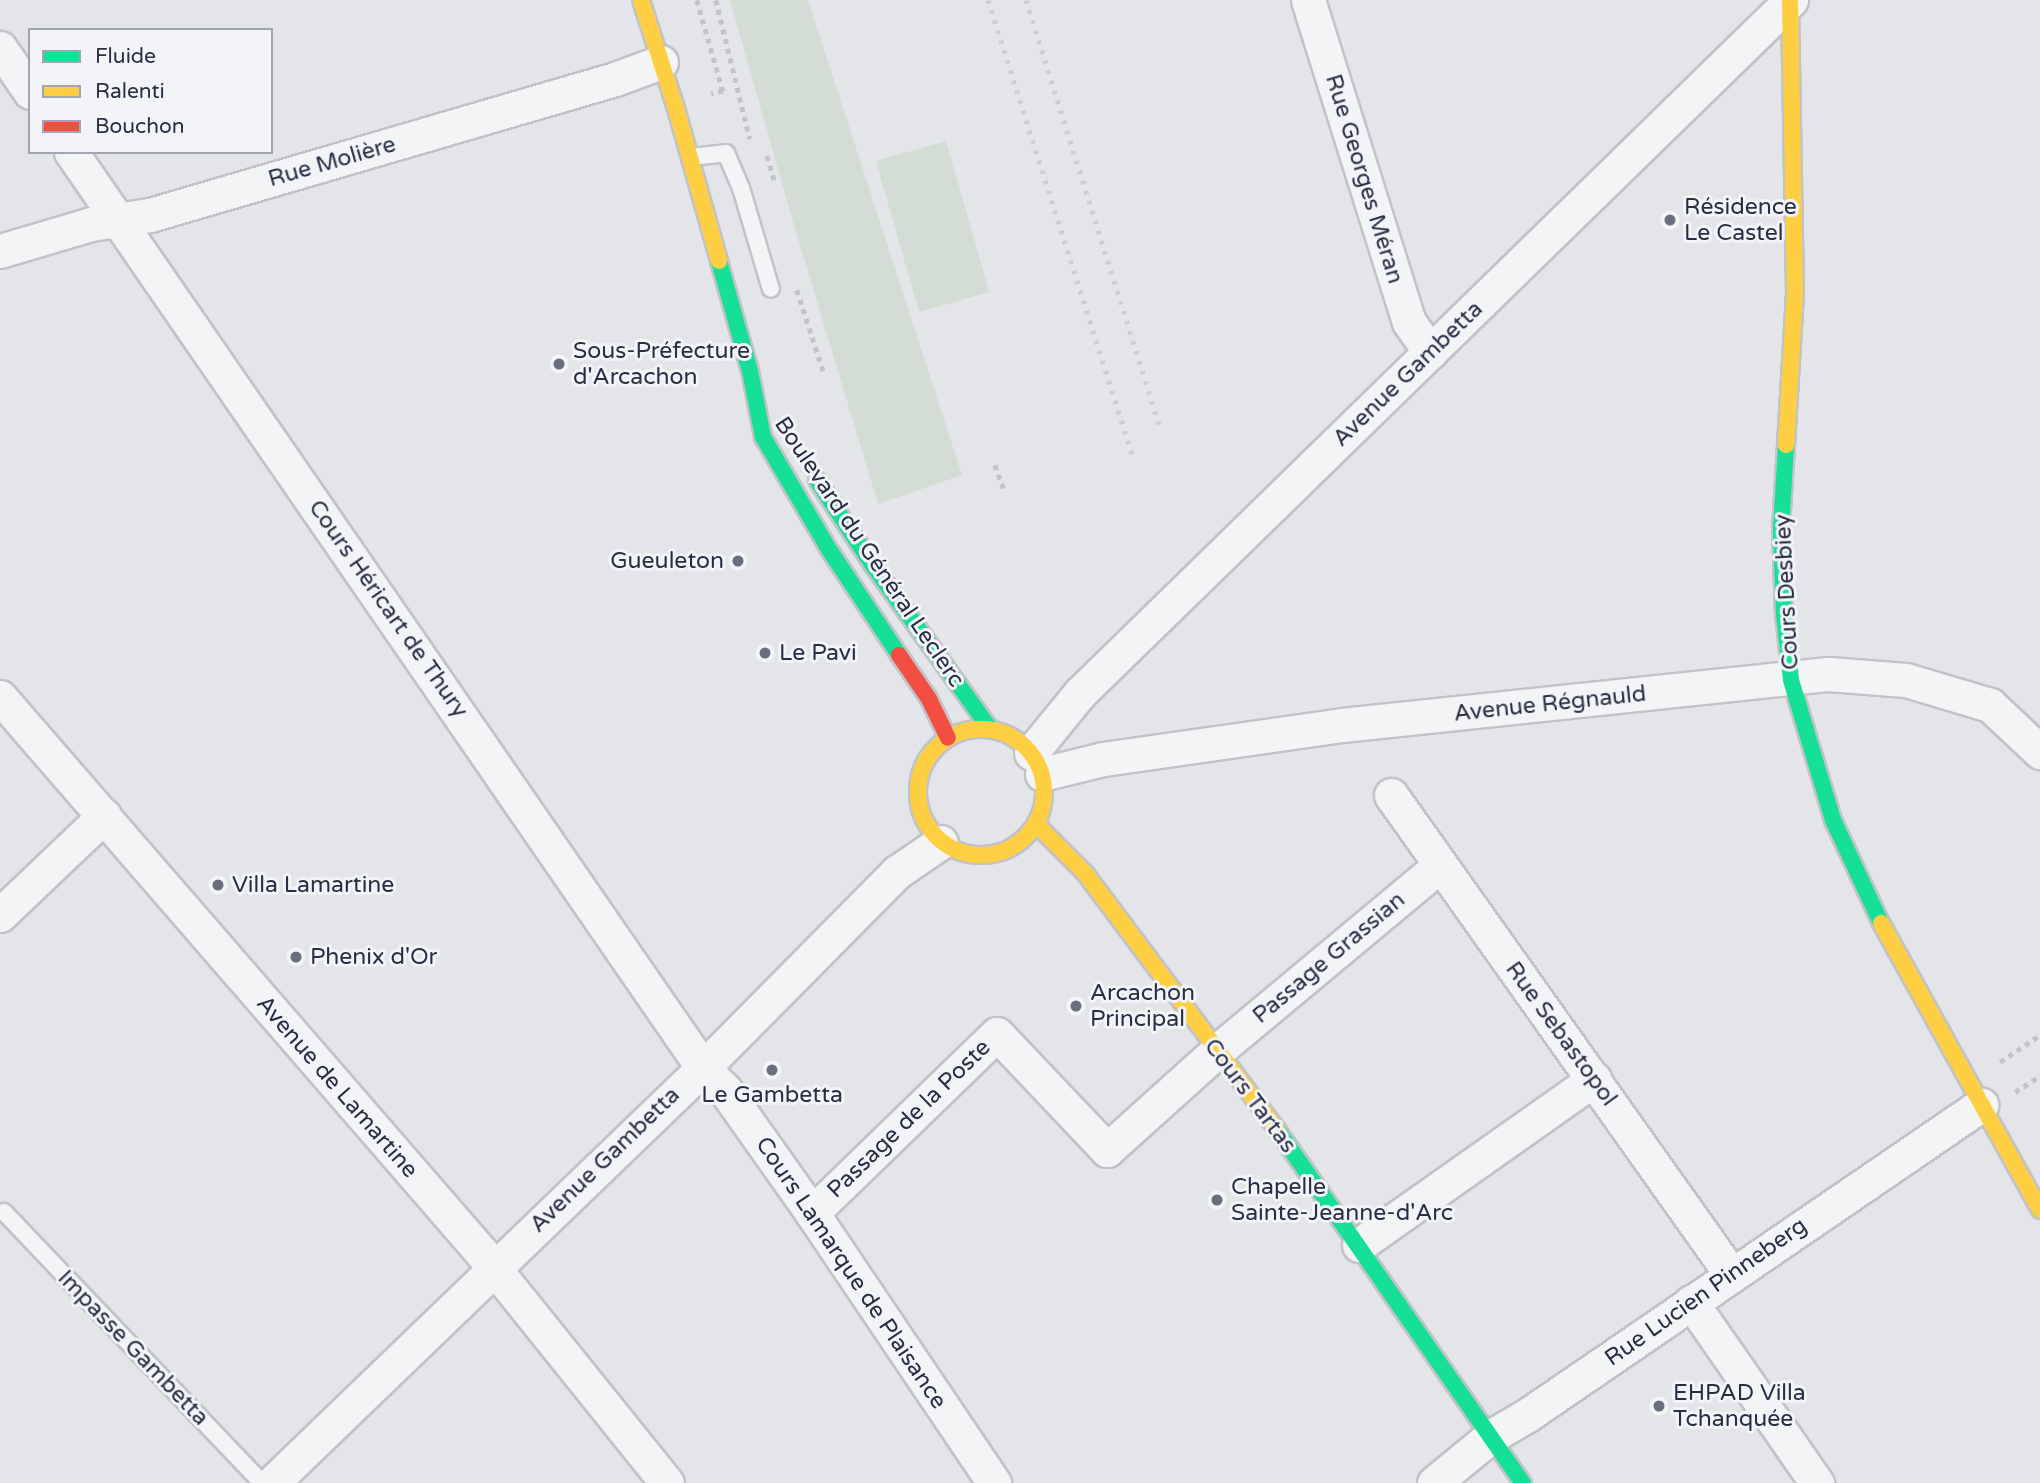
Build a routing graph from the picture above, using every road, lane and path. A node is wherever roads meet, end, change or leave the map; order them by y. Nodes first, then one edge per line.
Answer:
1 (641, 0) edge
2 (696, 0) edge
3 (1308, 0) edge
4 (1790, 0) edge
5 (0, 48) edge
6 (661, 62) junction
7 (28, 89) edge
8 (698, 98) dead end
9 (72, 154) edge
10 (766, 156) dead end
11 (690, 157) junction
12 (776, 185) dead end
13 (117, 220) junction
14 (0, 251) edge
15 (771, 289) dead end
16 (1430, 352) junction
17 (750, 372) junction
18 (777, 417) dead end
19 (806, 463) dead end
20 (995, 465) dead end
21 (1004, 491) dead end
22 (1791, 680) junction
23 (0, 697) edge
24 (991, 730) junction
25 (948, 738) junction
26 (2040, 752) edge
27 (1036, 763) junction
28 (1391, 795) dead end
29 (104, 816) junction
30 (1036, 824) junction
31 (941, 842) junction
32 (1440, 865) junction
33 (0, 915) edge
34 (2040, 1035) edge
35 (1217, 1051) junction
36 (1997, 1065) dead end
37 (703, 1068) junction
38 (2040, 1076) edge
39 (1594, 1079) junction
40 (2015, 1092) dead end
41 (1981, 1105) junction
42 (2040, 1210) edge
43 (4, 1212) dead end
44 (811, 1213) junction
45 (1359, 1245) junction
46 (492, 1268) junction
47 (1731, 1273) junction
48 (1691, 1302) junction
49 (1490, 1437) junction
50 (261, 1483) edge
51 (272, 1483) edge
52 (667, 1483) edge
53 (994, 1483) edge
54 (1434, 1483) edge
55 (1523, 1483) edge
56 (1817, 1483) edge

1 - 6 street, Boulevard du Général Leclerc
2 - 8 path
3 - 16 street, Rue Georges Méran
4 - 16 street, Avenue Gambetta
4 - 22 street, Cours Desbiey
5 - 7 street
6 - 11 street, Boulevard du Général Leclerc
6 - 13 street, Rue Molière
9 - 13 street, Cours Héricart de Thury
10 - 12 path
11 - 15 lane
11 - 17 street, Boulevard du Général Leclerc
13 - 14 street, Rue Molière
13 - 37 street, Cours Héricart de Thury
16 - 27 street, Avenue Gambetta
17 - 18 street, Boulevard du Général Leclerc
17 - 25 street, Boulevard du Général Leclerc
19 - 24 street, Boulevard du Général Leclerc
20 - 21 path
22 - 26 street, Avenue Régnauld
22 - 27 street, Avenue Régnauld
22 - 41 street, Cours Desbiey
23 - 29 street, Avenue de Lamartine
24 - 25 street
24 - 27 street
25 - 31 street
27 - 30 street
28 - 32 street, Rue Sebastopol
29 - 33 street
29 - 46 street, Avenue de Lamartine
30 - 31 street
30 - 35 street, Cours Tartas
31 - 37 street, Avenue Gambetta
32 - 35 street, Passage Grassian
32 - 39 street, Rue Sebastopol
34 - 36 path
35 - 44 street, Passage de la Poste
35 - 45 street, Cours Tartas
37 - 44 street, Cours Lamarque de Plaisance
37 - 46 street, Avenue Gambetta
38 - 40 path
39 - 45 street
39 - 47 street, Rue Sebastopol
41 - 42 street, Cours Desbiey
41 - 47 street, Rue Lucien Pinneberg
43 - 50 lane, Impasse Gambetta
44 - 53 street, Cours Lamarque de Plaisance
45 - 49 street, Cours Tartas
46 - 51 street, Avenue Gambetta
46 - 52 street, Avenue de Lamartine
47 - 48 street, Rue Lucien Pinneberg
48 - 49 street, Rue Lucien Pinneberg
48 - 56 street
49 - 54 street, Rue Lucien Pinneberg
49 - 55 street, Cours Tartas

